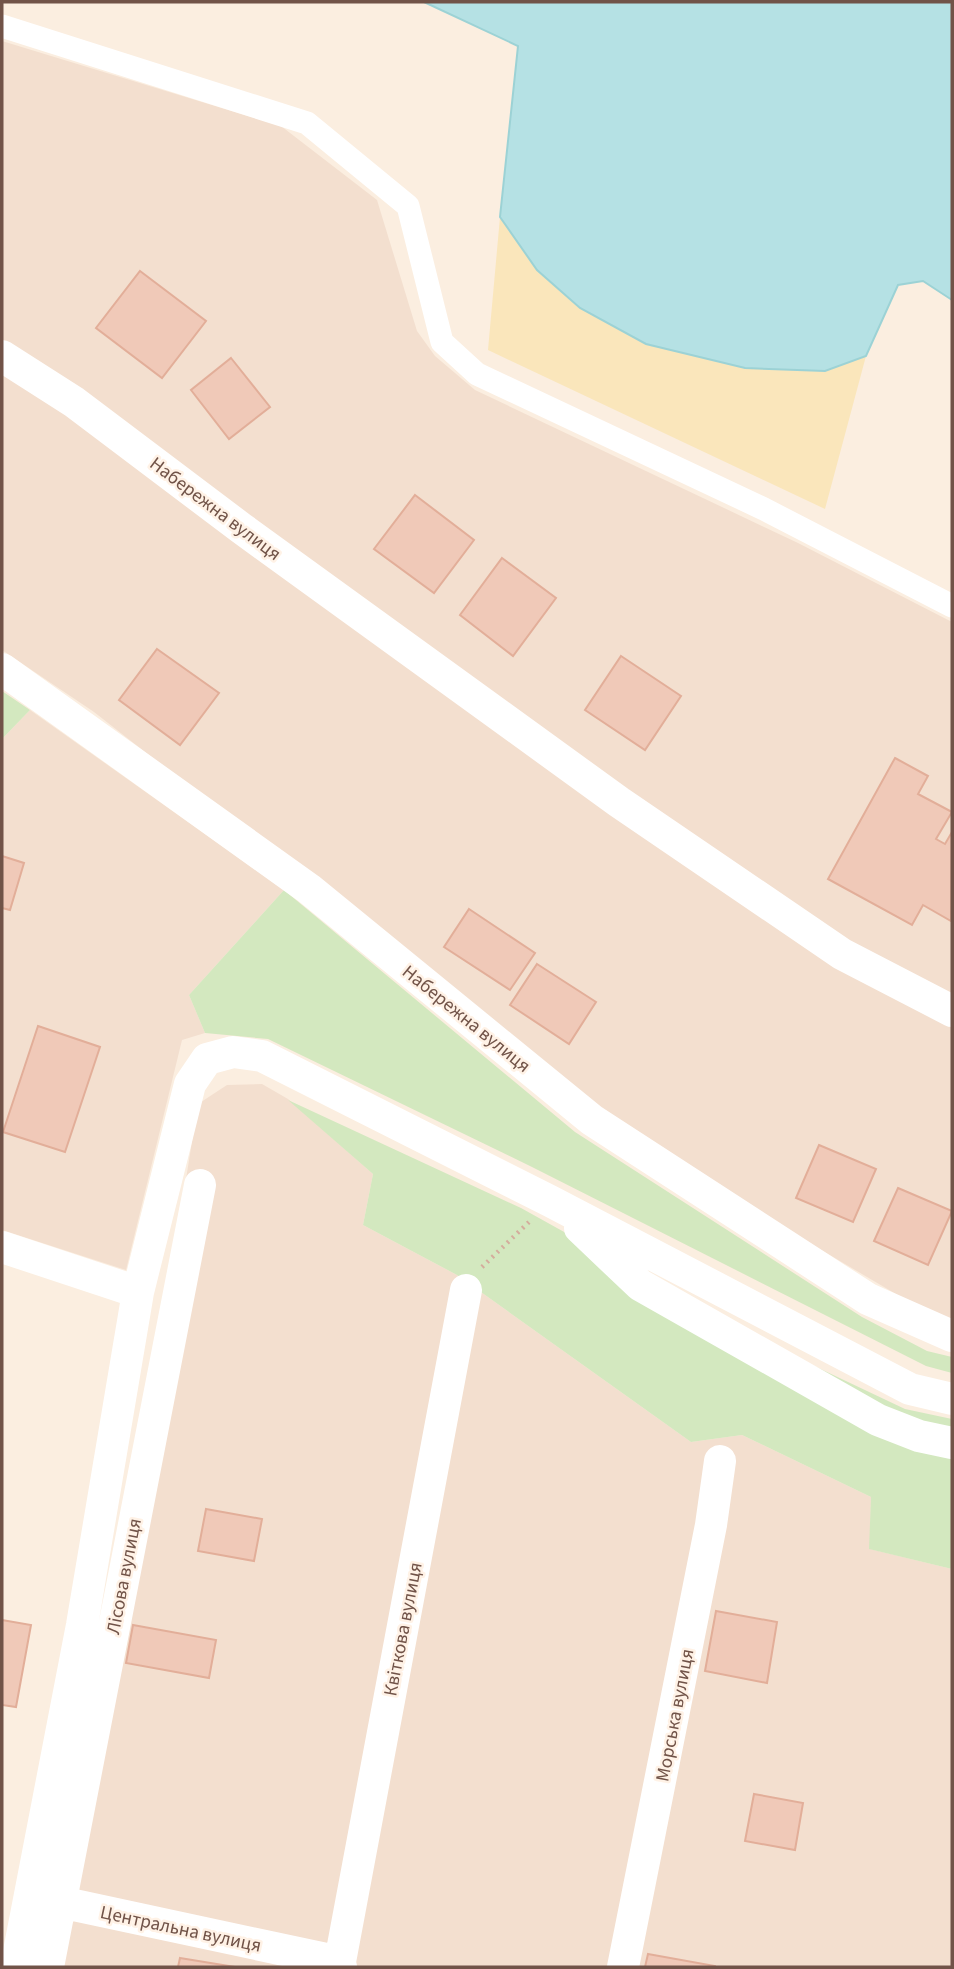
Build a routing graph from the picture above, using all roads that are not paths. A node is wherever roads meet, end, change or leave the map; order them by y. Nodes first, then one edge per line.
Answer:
1 (2, 26) edge
2 (2, 356) edge
3 (952, 607) edge
4 (2, 669) edge
5 (952, 1011) edge
6 (200, 1185) dead end
7 (550, 1201) junction
8 (2, 1247) edge
9 (466, 1290) road end
10 (138, 1292) junction
11 (952, 1336) edge
12 (952, 1399) edge
13 (952, 1443) edge
14 (720, 1461) dead end
15 (60, 1902) junction
16 (16, 1967) edge
17 (48, 1967) edge
18 (340, 1967) edge
19 (623, 1967) edge

1 - 3 street
2 - 5 street, Набережна вулиця
4 - 11 street, Набережна вулиця
6 - 15 street, Лісова вулиця
7 - 10 street
7 - 12 street
7 - 13 street
8 - 10 street
9 - 18 street, Квіткова вулиця
10 - 16 street
14 - 19 street, Морська вулиця
15 - 17 street, Лісова вулиця
15 - 18 street, Центральна вулиця

